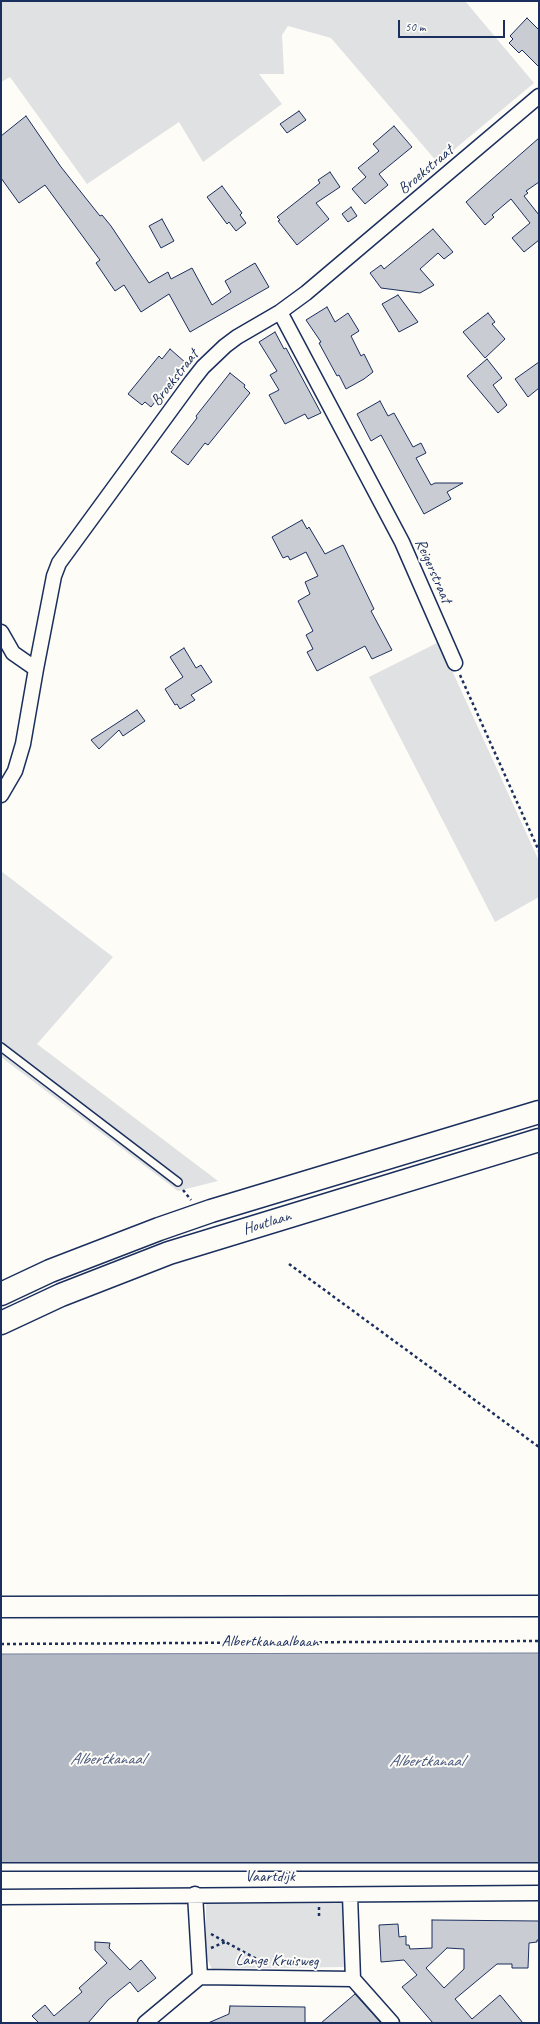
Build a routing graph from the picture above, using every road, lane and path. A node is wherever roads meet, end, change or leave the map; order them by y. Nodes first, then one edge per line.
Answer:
1 (539, 96) edge
2 (280, 312) junction
3 (1, 632) edge
4 (455, 663) joint
5 (36, 669) junction
6 (1, 794) edge
7 (539, 851) edge
8 (1, 1047) edge
9 (539, 1112) edge
10 (539, 1140) edge
11 (178, 1182) dead end
12 (289, 1264) dead end
13 (1, 1294) edge
14 (1, 1323) edge
15 (539, 1448) edge
16 (539, 1606) edge
17 (1, 1608) edge
18 (539, 1641) edge
19 (1, 1644) edge
20 (1, 1867) edge
21 (539, 1867) edge
22 (195, 1894) junction
23 (539, 1894) edge
24 (350, 1895) junction
25 (1, 1897) edge
26 (196, 1919) junction
27 (200, 1977) junction
28 (326, 1978) junction
29 (354, 1979) junction
30 (145, 2023) edge
31 (392, 2023) edge

1 - 2 street, Broekstraat
2 - 4 street, Reigerstraat
2 - 5 street, Broekstraat
3 - 5 street
4 - 7 path
5 - 6 street, Broekstraat
8 - 11 lane
9 - 13 main road, Houtlaan
10 - 14 main road, Houtlaan
12 - 15 path
16 - 17 street
18 - 19 path, Albertkanaalbaan
20 - 21 lane, Vaartdijk
22 - 24 street, Vaartdijk
22 - 25 street, Vaartdijk
22 - 26 street
23 - 24 street, Vaartdijk
24 - 29 street
26 - 27 street
26 - 28 path
27 - 28 street, Lange Kruisweg
27 - 30 street
28 - 29 street, Lange Kruisweg
29 - 31 street

